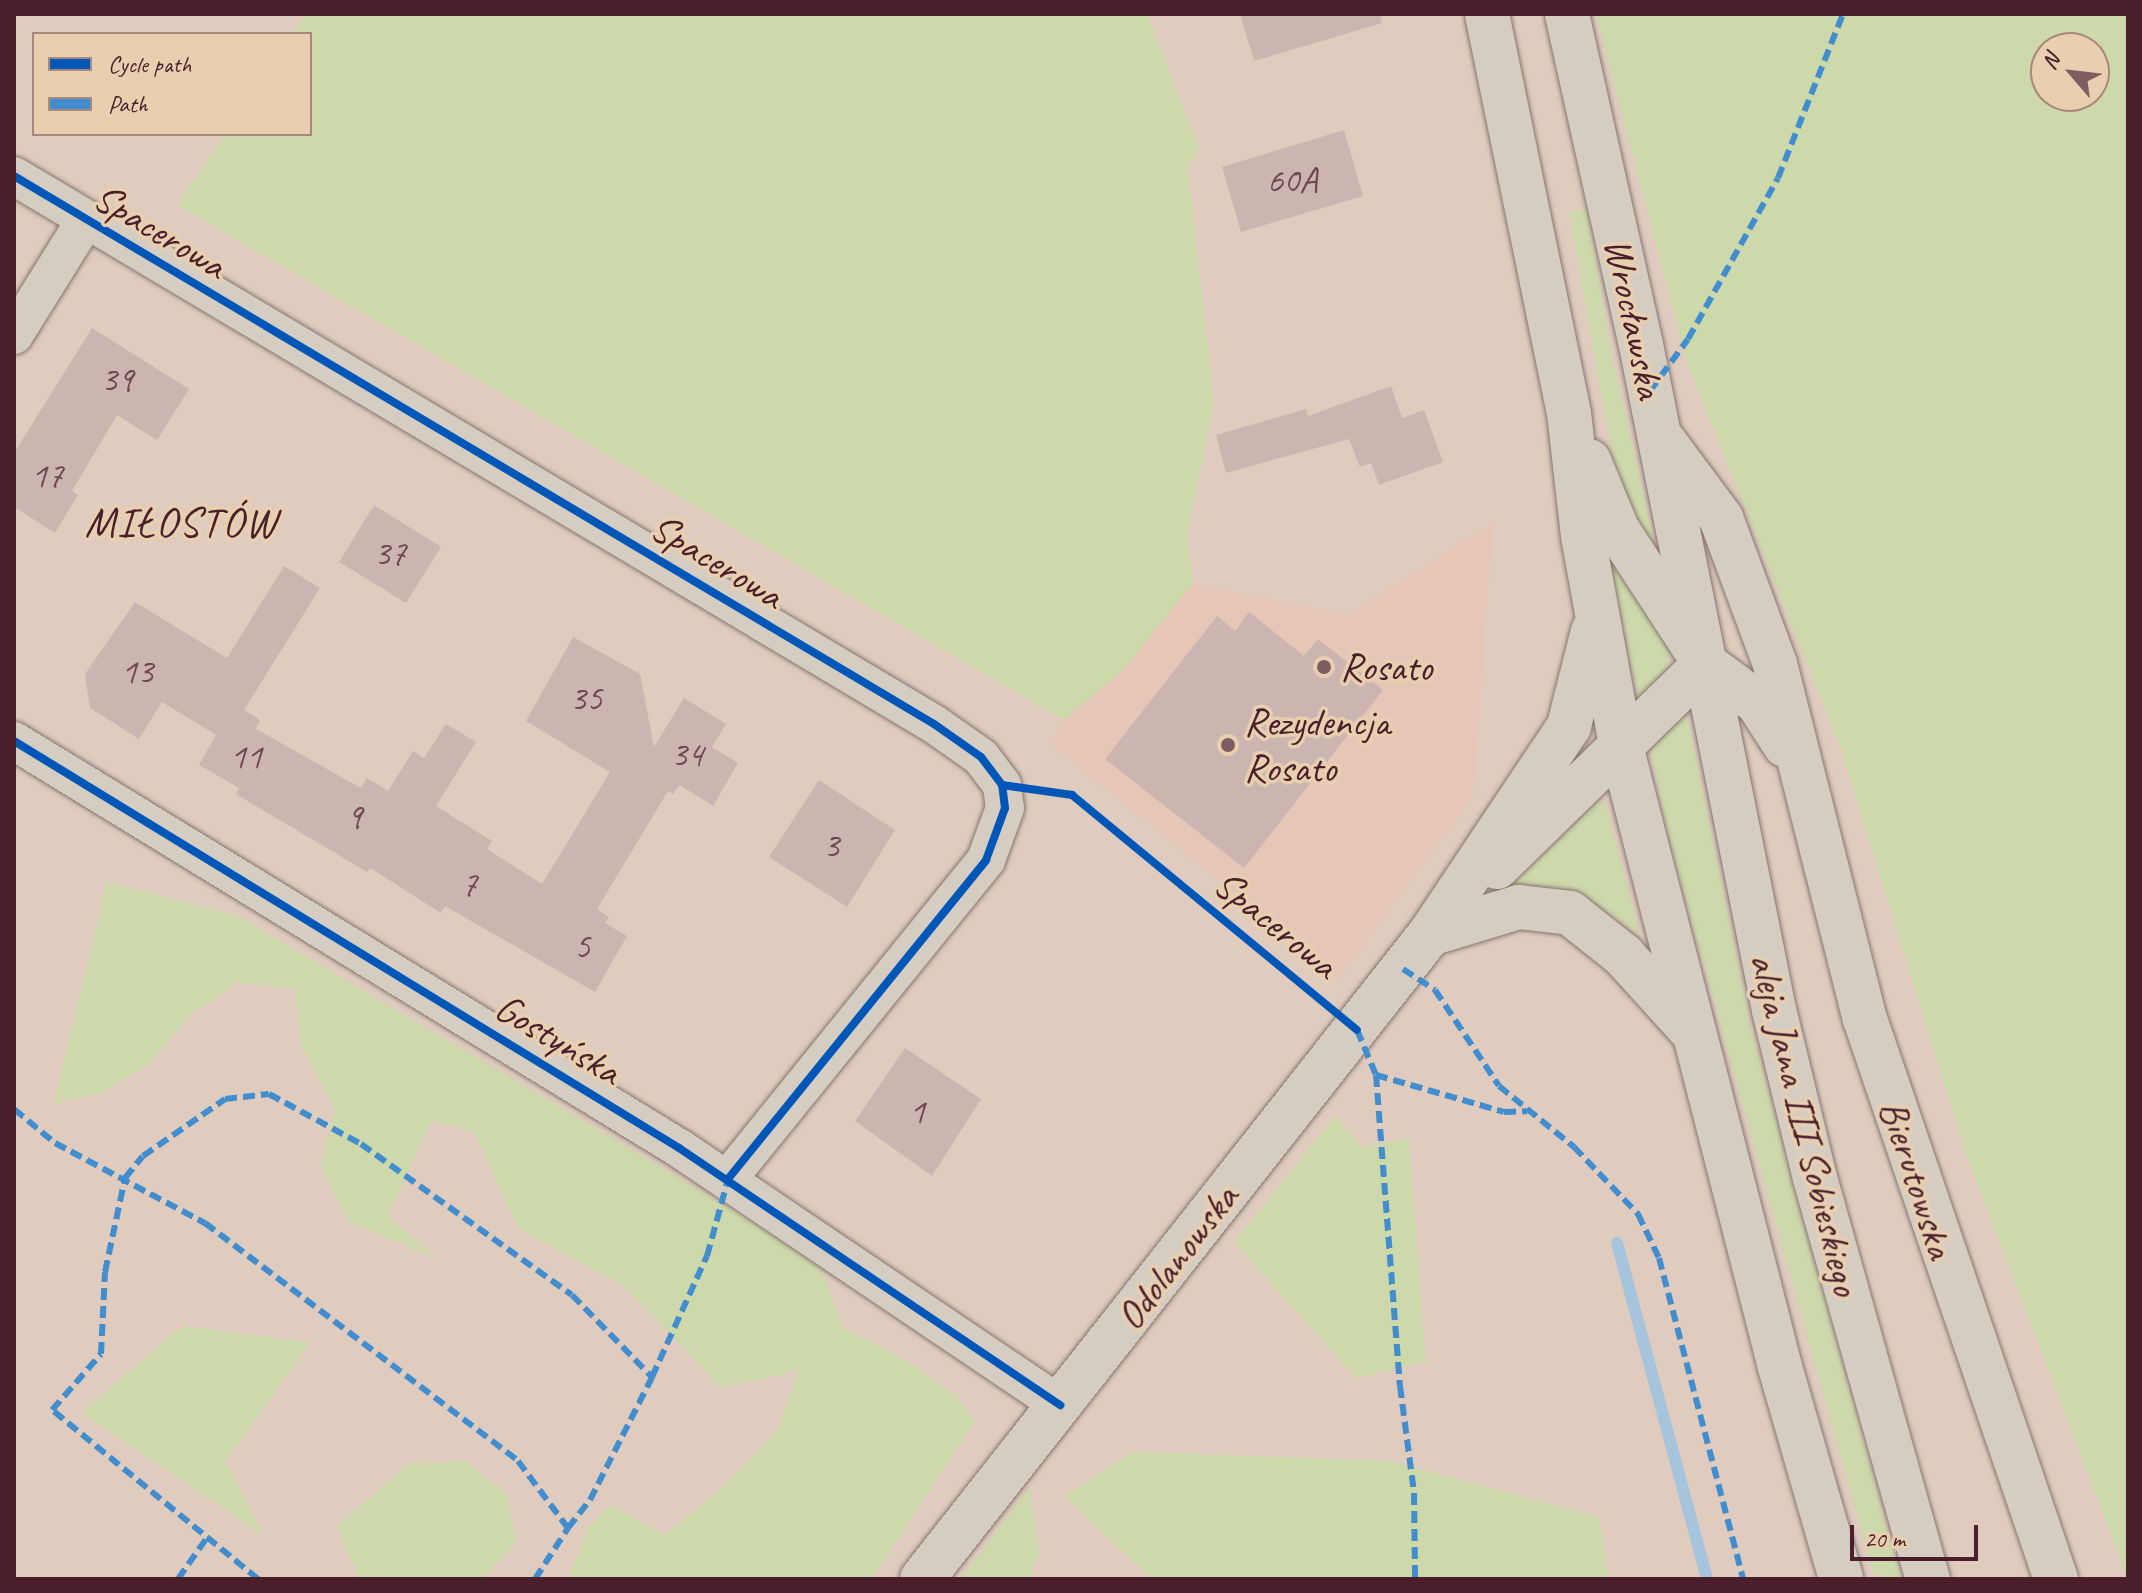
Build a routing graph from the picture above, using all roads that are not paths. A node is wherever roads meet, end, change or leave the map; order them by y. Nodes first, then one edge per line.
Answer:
1 (1487, 14) edge
2 (1567, 14) edge
3 (14, 176) edge
4 (85, 221) junction
5 (14, 335) edge
6 (1569, 413) junction
7 (1659, 435) junction
8 (1596, 609) junction
9 (1690, 625) junction
10 (1705, 664) junction
11 (14, 741) edge
12 (1621, 746) junction
13 (1802, 771) junction
14 (1430, 934) junction
15 (1694, 1033) junction
16 (728, 1179) junction
17 (1060, 1405) junction
18 (922, 1579) edge
19 (1841, 1579) edge
20 (1928, 1579) edge
21 (2056, 1579) edge

1 - 6 street, Wrocławska
2 - 7 street, Wrocławska
3 - 4 street, Spacerowa
4 - 5 street
4 - 16 street, Spacerowa
6 - 8 street, Wrocławska
6 - 9 street, Wrocławska
7 - 9 street, Wrocławska
7 - 13 street, Bierutowska
8 - 12 street, Wrocławska
8 - 14 street, Odolanowska
9 - 10 street, aleja Jana III Sobieskiego
10 - 12 street, Odolanowska
10 - 13 street, Bierutowska
10 - 20 street, aleja Jana III Sobieskiego
11 - 16 street, Gostyńska
12 - 14 street, Odolanowska
12 - 15 street, aleja Jana III Sobieskiego
13 - 21 street, Bierutowska
14 - 15 street
14 - 17 street, Odolanowska
15 - 19 street, aleja Jana III Sobieskiego
16 - 17 street, Gostyńska
17 - 18 street, Odolanowska

